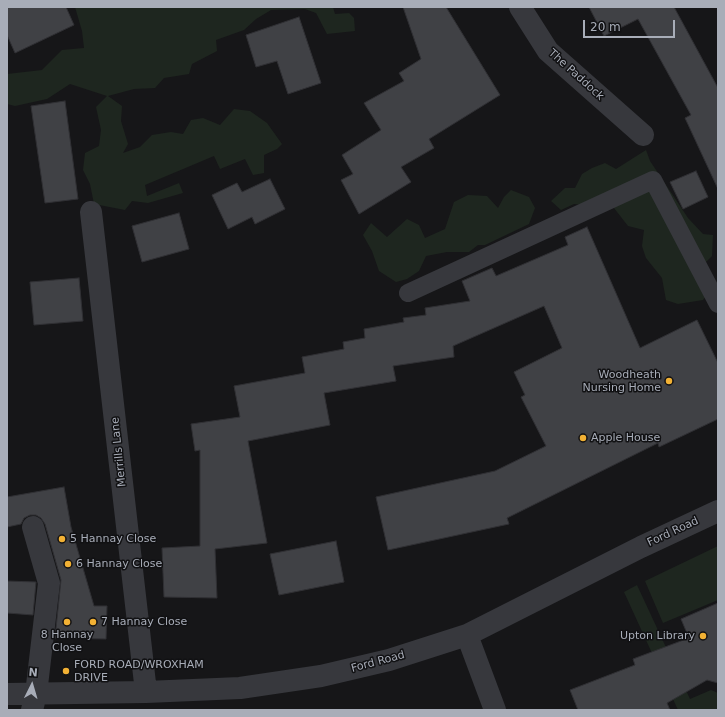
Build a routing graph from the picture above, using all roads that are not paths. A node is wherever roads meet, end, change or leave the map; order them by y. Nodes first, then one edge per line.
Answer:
1 (520, 7) edge
2 (643, 135) dead end
3 (91, 212) dead end
4 (408, 293) dead end
5 (718, 304) edge
6 (718, 511) edge
7 (33, 527) dead end
8 (468, 635) junction
9 (146, 692) junction
10 (7, 694) edge
11 (34, 702) edge
12 (495, 710) edge

1 - 2 street, The Paddock
3 - 9 street, Merrills Lane
4 - 5 lane
6 - 8 street, Ford Road
7 - 11 street
8 - 9 street, Ford Road
8 - 12 street
9 - 11 street, Ford Road
10 - 11 street, Ford Road

